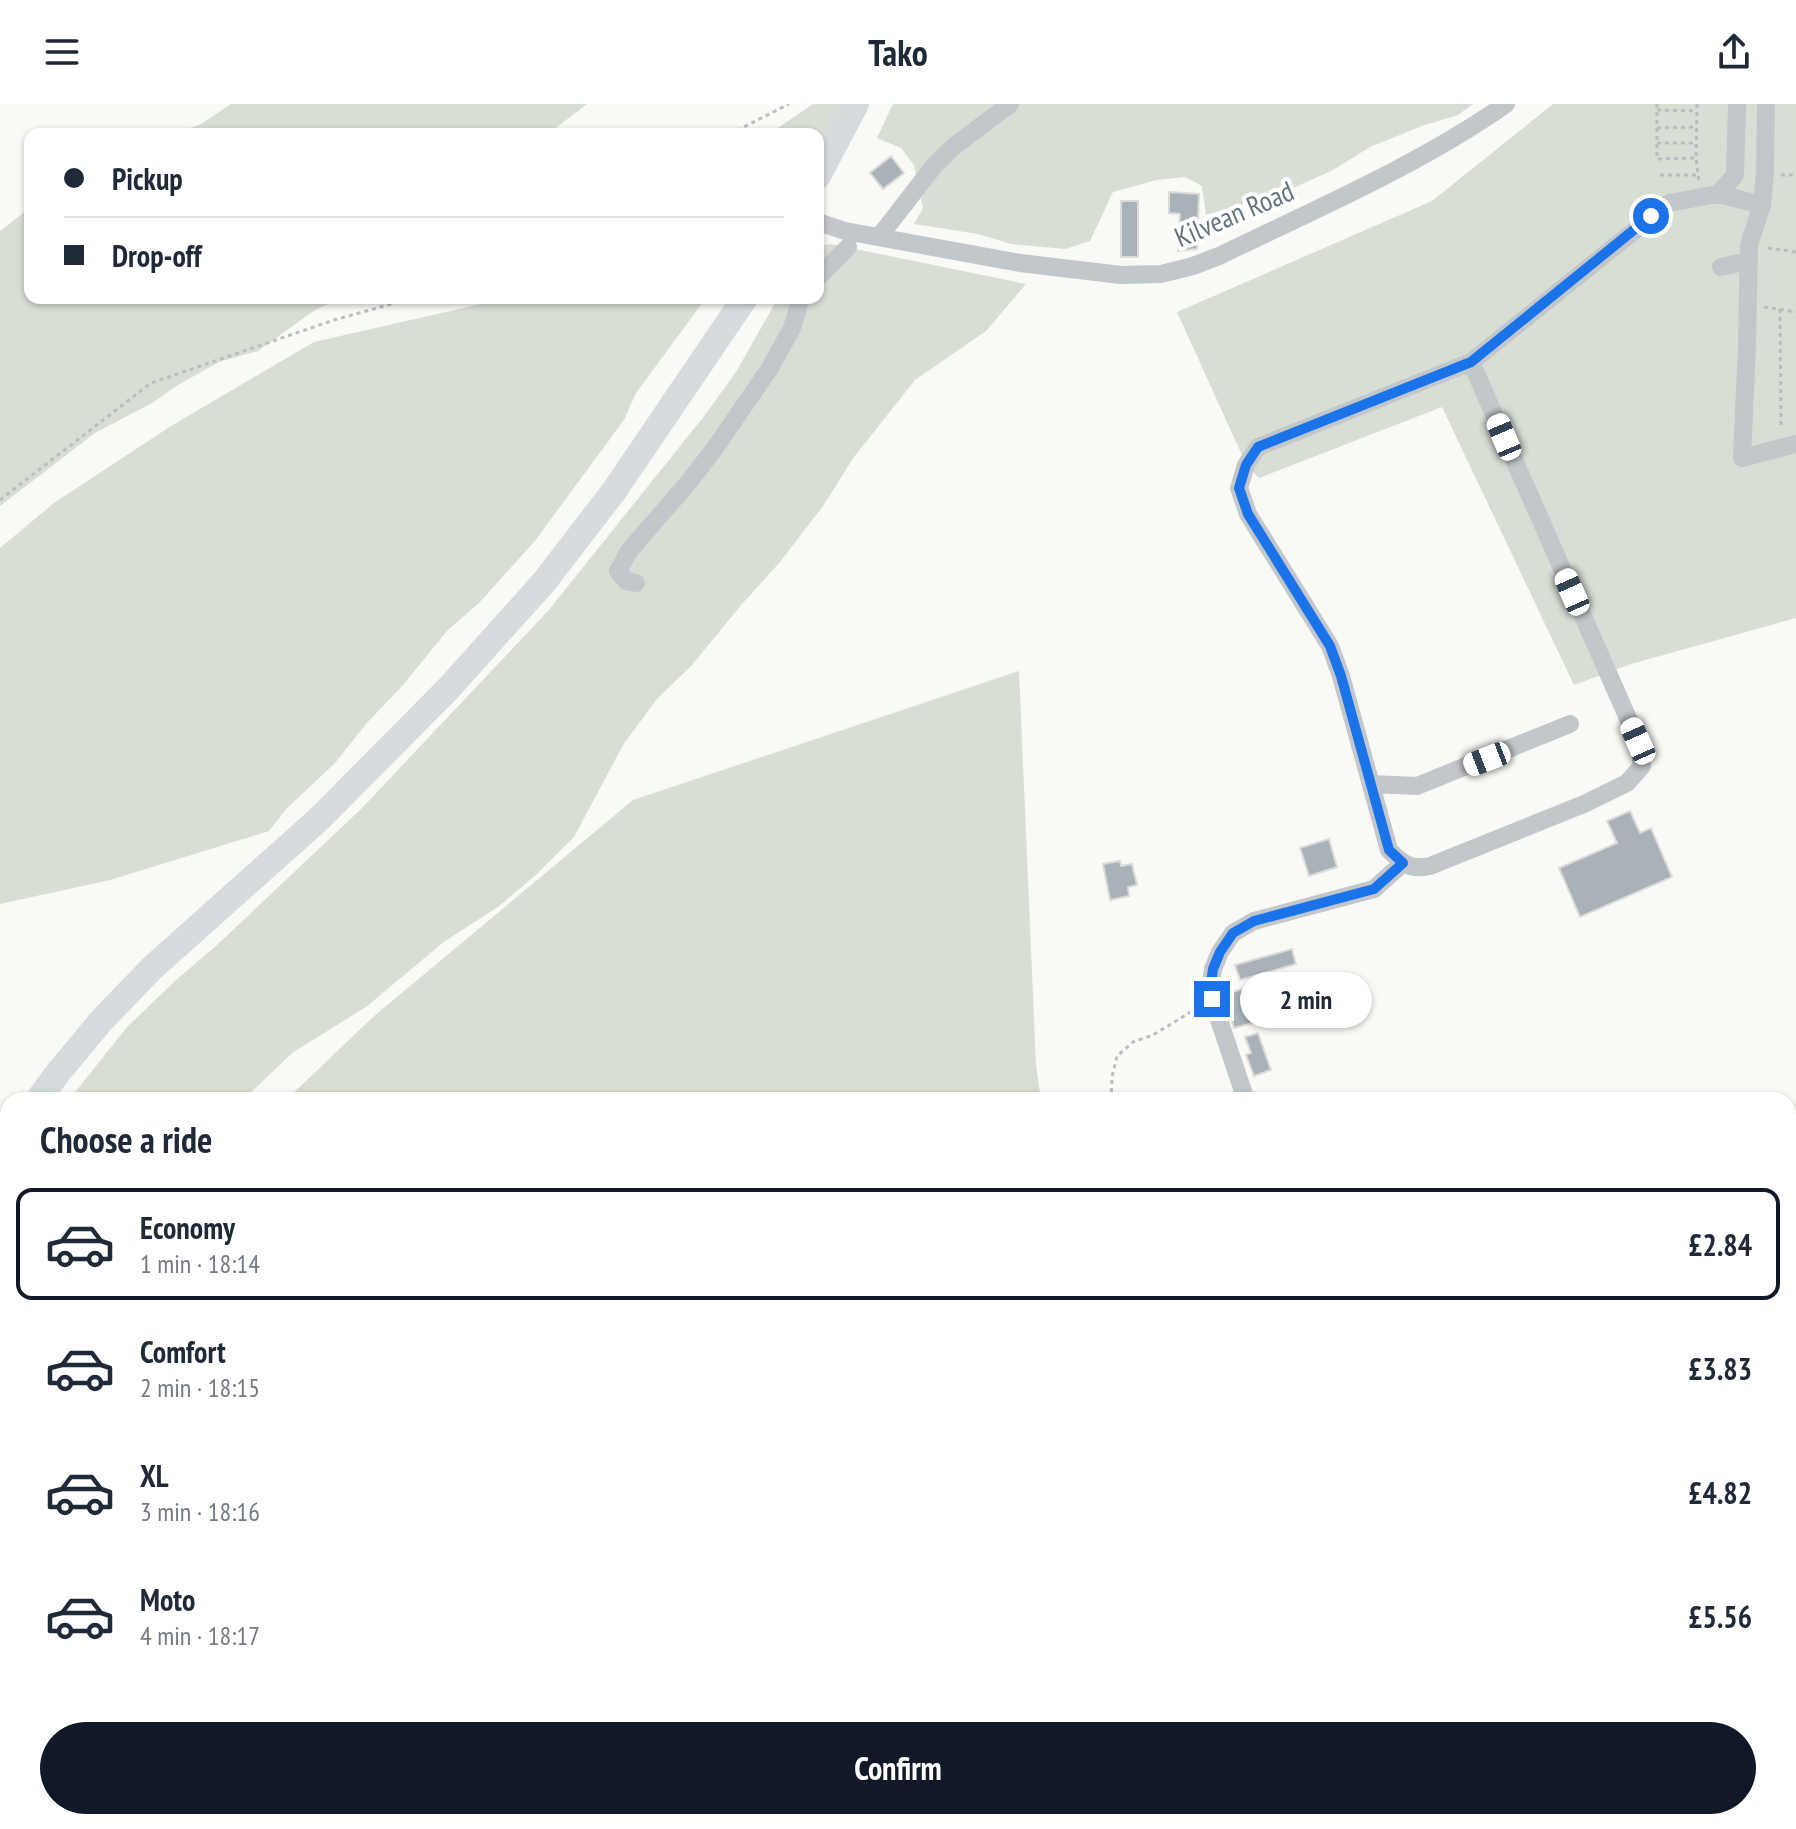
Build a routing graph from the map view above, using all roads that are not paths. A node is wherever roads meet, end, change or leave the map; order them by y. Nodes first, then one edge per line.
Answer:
1 (856, 104) edge
2 (1010, 104) edge
3 (1506, 104) edge
4 (1737, 104) edge
5 (1766, 104) edge
6 (824, 165) edge
7 (1711, 195) junction
8 (1762, 205) junction
9 (824, 224) edge
10 (879, 237) junction
11 (848, 247) dead end
12 (1748, 253) junction
13 (1721, 267) dead end
14 (824, 271) edge
15 (741, 304) edge
16 (799, 304) edge
17 (1471, 362) junction
18 (1788, 446) edge
19 (636, 583) dead end
20 (1570, 724) dead end
21 (1371, 784) junction
22 (1403, 863) junction
23 (44, 1092) edge
24 (1243, 1092) edge

1 - 6 highway
2 - 10 street
3 - 10 street, Kilvean Road
4 - 7 street
5 - 8 street
7 - 8 street
7 - 17 street
8 - 12 street
9 - 10 street, Kilvean Road
11 - 14 street
12 - 13 street
12 - 18 street
15 - 23 highway
16 - 19 street
17 - 21 street
17 - 22 street
20 - 21 street
21 - 22 street
22 - 24 street

